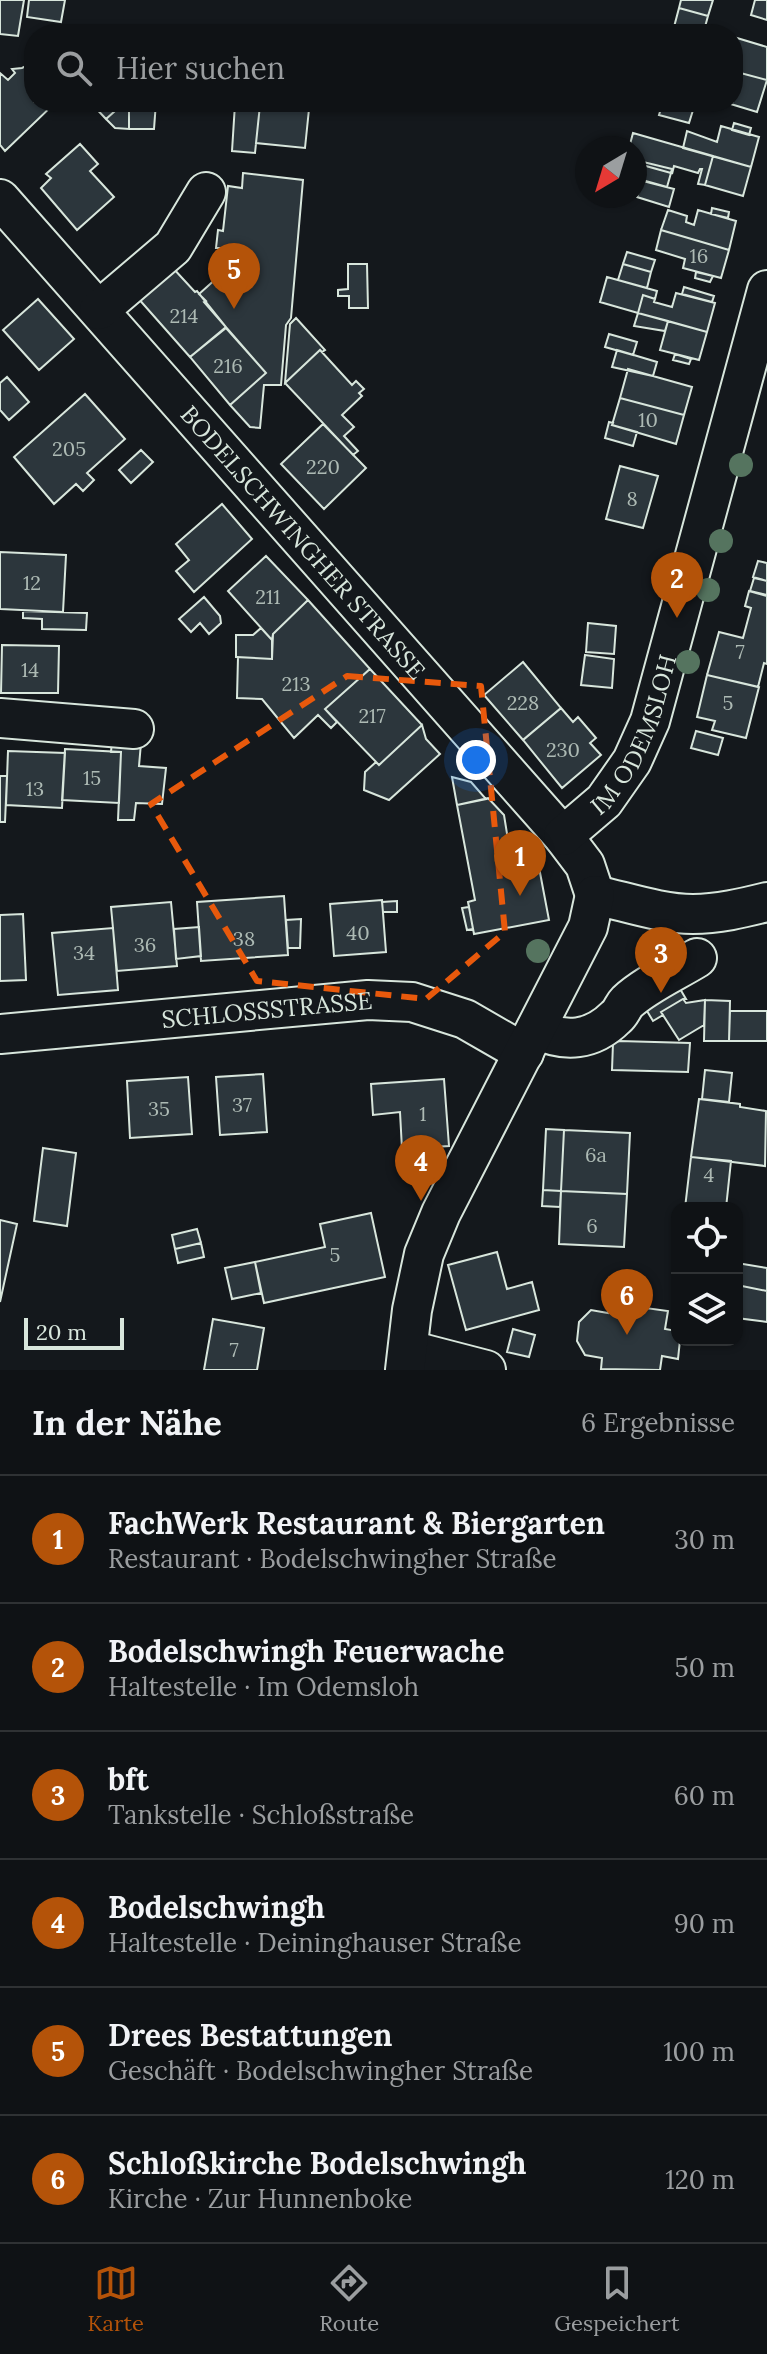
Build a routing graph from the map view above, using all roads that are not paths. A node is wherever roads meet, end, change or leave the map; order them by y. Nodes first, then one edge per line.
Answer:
1 (206, 192) dead end
2 (8, 224) edge
3 (767, 290) edge
4 (99, 310) junction
5 (0, 718) edge
6 (134, 729) dead end
7 (563, 836) junction
8 (595, 895) junction
9 (767, 902) edge
10 (694, 914) junction
11 (0, 1034) edge
12 (530, 1041) junction
13 (407, 1360) edge
14 (486, 1370) edge

1 - 4 street
2 - 4 street, BODELSCHWINGHER STRASSE
3 - 7 street, IM ODEMSLOH
4 - 7 street, BODELSCHWINGHER STRASSE
5 - 6 street
7 - 8 street, BODELSCHWINGHER STRASSE
8 - 10 street
8 - 12 street
9 - 10 street
10 - 12 street, SCHLOSSSTRASSE
11 - 12 street, SCHLOSSSTRASSE
12 - 13 street
13 - 14 street

